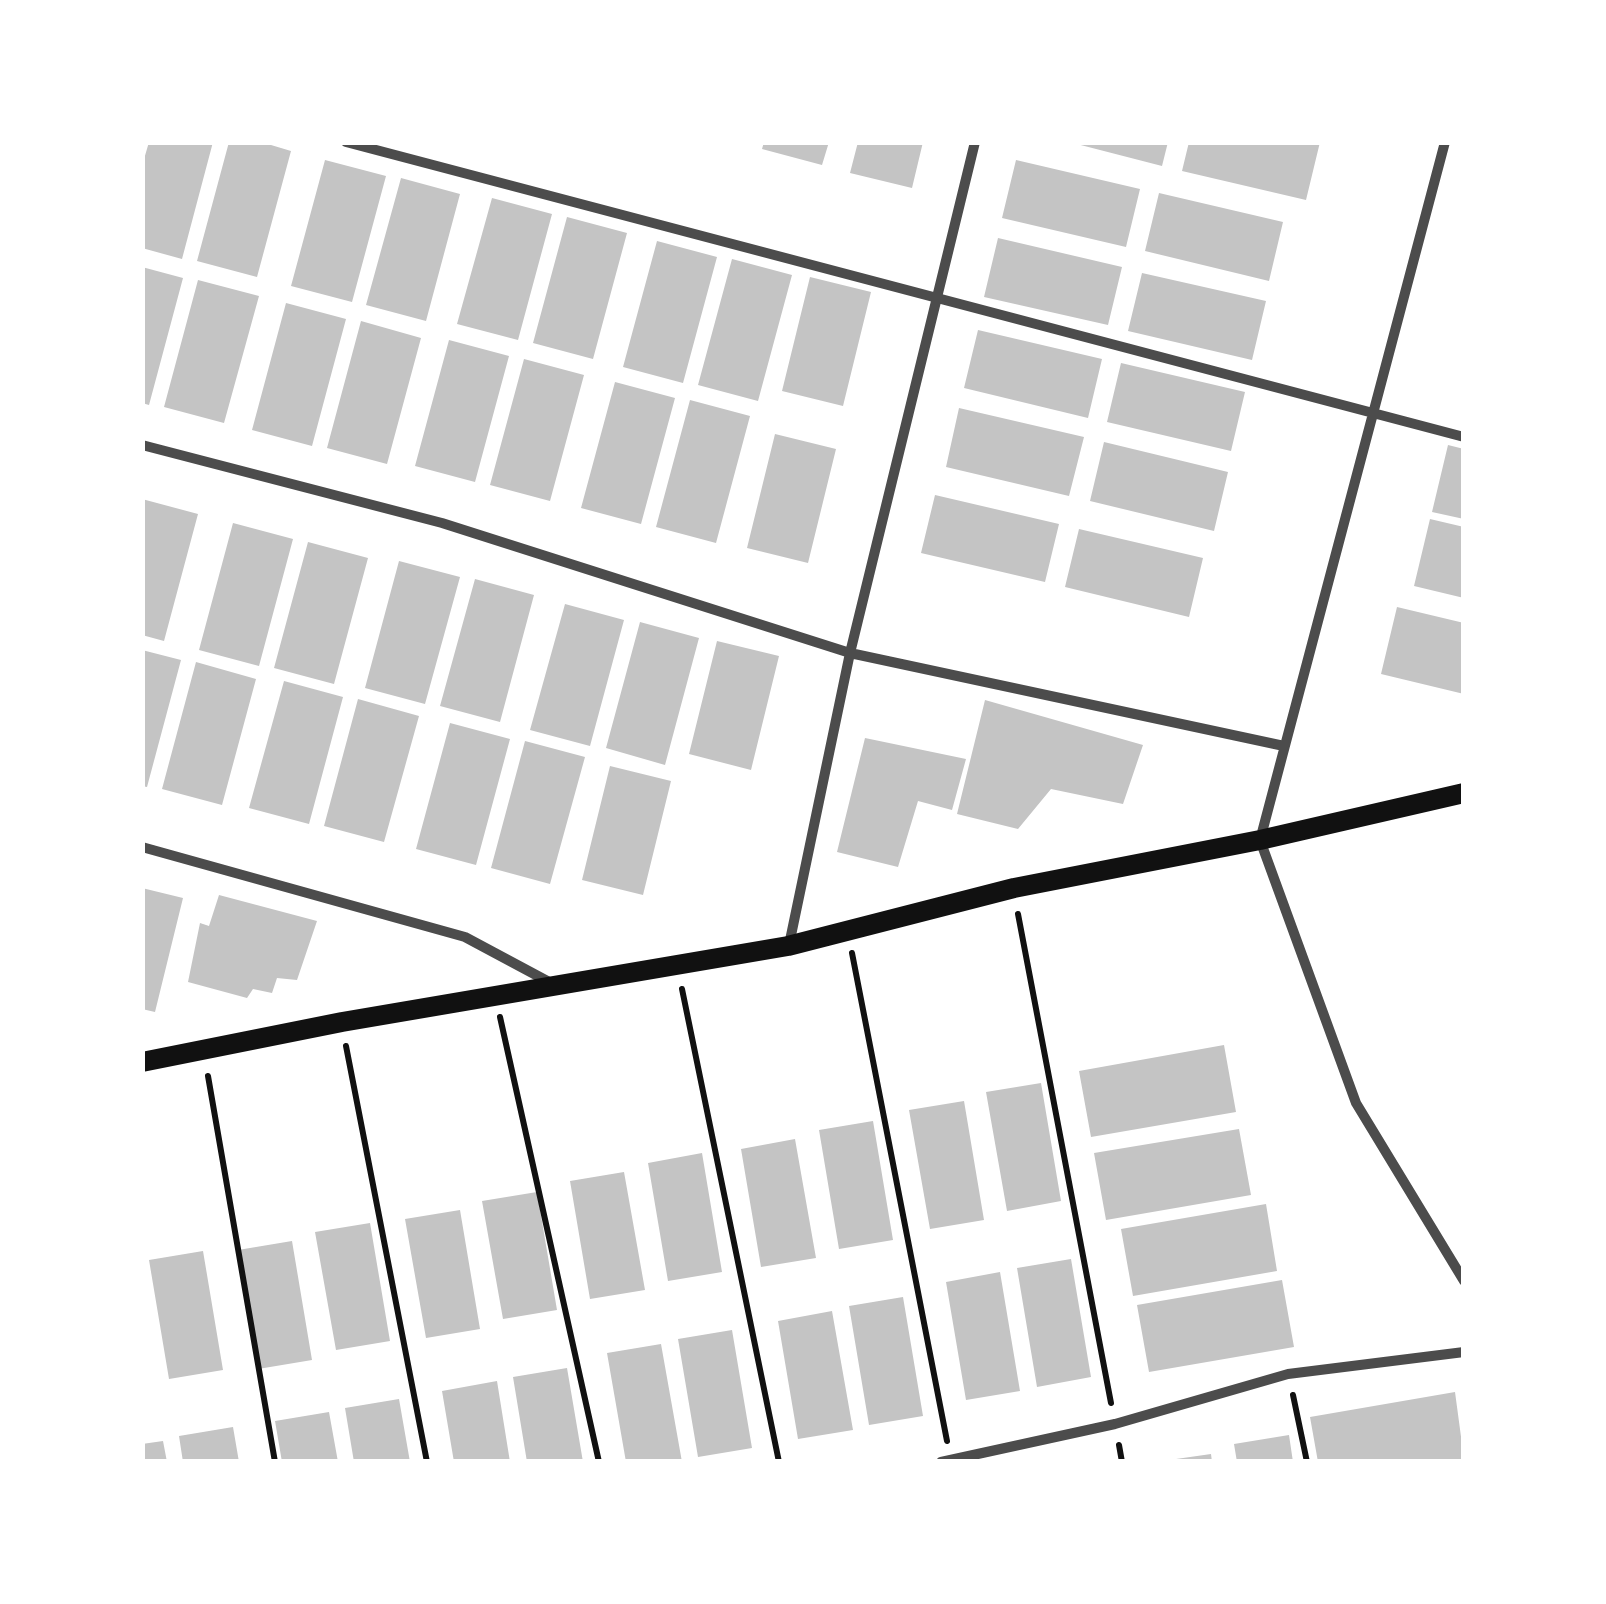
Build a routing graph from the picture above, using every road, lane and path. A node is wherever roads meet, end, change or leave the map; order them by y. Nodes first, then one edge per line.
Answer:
1 (346, 142) edge
2 (974, 142) edge
3 (1445, 142) edge
4 (934, 300) junction
5 (1374, 416) junction
6 (1464, 437) edge
7 (142, 445) edge
8 (850, 653) junction
9 (1284, 746) junction
10 (1464, 792) edge
11 (1260, 840) junction
12 (142, 847) edge
13 (1014, 888) junction
14 (846, 927) junction
15 (788, 946) junction
16 (678, 968) junction
17 (556, 986) junction
18 (495, 997) junction
19 (342, 1022) junction
20 (204, 1050) junction
21 (142, 1062) edge
22 (1464, 1281) edge
23 (1464, 1352) edge
24 (1288, 1374) junction
25 (1115, 1424) junction
26 (946, 1460) edge
27 (274, 1462) edge
28 (427, 1462) edge
29 (600, 1462) edge
30 (779, 1462) edge
31 (1122, 1462) edge
32 (1306, 1462) edge

1 - 4 street
2 - 4 street
3 - 5 street
4 - 5 street
4 - 8 street
5 - 6 street
5 - 9 street
7 - 8 street
8 - 9 street
8 - 15 street
9 - 11 street
10 - 11 main road
11 - 13 main road
11 - 22 street
12 - 17 street
13 - 14 main road
13 - 25 path
14 - 15 main road
14 - 26 path
15 - 16 main road
16 - 17 main road
16 - 30 path
17 - 18 main road
18 - 19 main road
18 - 29 path
19 - 20 main road
19 - 28 path
20 - 21 main road
20 - 27 path
23 - 24 street
24 - 25 street
24 - 32 path
25 - 26 street
25 - 31 path

